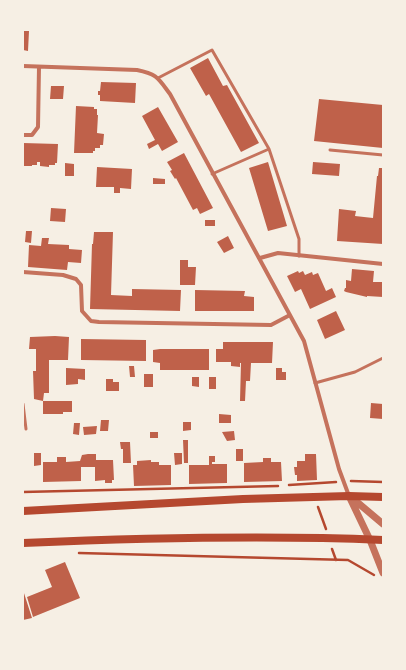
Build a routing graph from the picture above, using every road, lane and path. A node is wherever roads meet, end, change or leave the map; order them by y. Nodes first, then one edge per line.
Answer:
1 (23, 66) edge
2 (39, 67) junction
3 (158, 78) junction
4 (23, 134) edge
5 (269, 149) junction
6 (330, 150) dead end
7 (383, 155) edge
8 (212, 174) junction
9 (299, 256) junction
10 (260, 258) junction
11 (383, 264) edge
12 (23, 272) edge
13 (290, 315) junction
14 (383, 358) edge
15 (315, 383) junction
16 (23, 404) edge
17 (26, 429) dead end
18 (353, 481) dead end
19 (327, 482) dead end
20 (383, 482) edge
21 (23, 492) edge
22 (349, 496) junction
23 (383, 497) edge
24 (318, 508) dead end
25 (23, 511) edge
26 (324, 523) dead end
27 (383, 524) edge
28 (370, 540) junction
29 (383, 540) edge
30 (23, 543) edge
31 (76, 553) dead end
32 (334, 553) dead end
33 (336, 560) junction
34 (381, 575) edge

1 - 2 street
2 - 3 street
2 - 4 street
3 - 5 lane
3 - 8 street
5 - 8 lane
5 - 9 lane
6 - 7 lane
8 - 10 street
9 - 10 street
9 - 11 street
10 - 13 street
12 - 13 street
13 - 15 street
14 - 15 lane
15 - 22 street
16 - 17 lane
18 - 20 path
19 - 21 path
22 - 23 main road
22 - 25 main road
22 - 27 street
22 - 28 street
24 - 26 path
28 - 29 main road
28 - 30 main road
28 - 34 street
31 - 33 path
32 - 33 path
33 - 34 path

